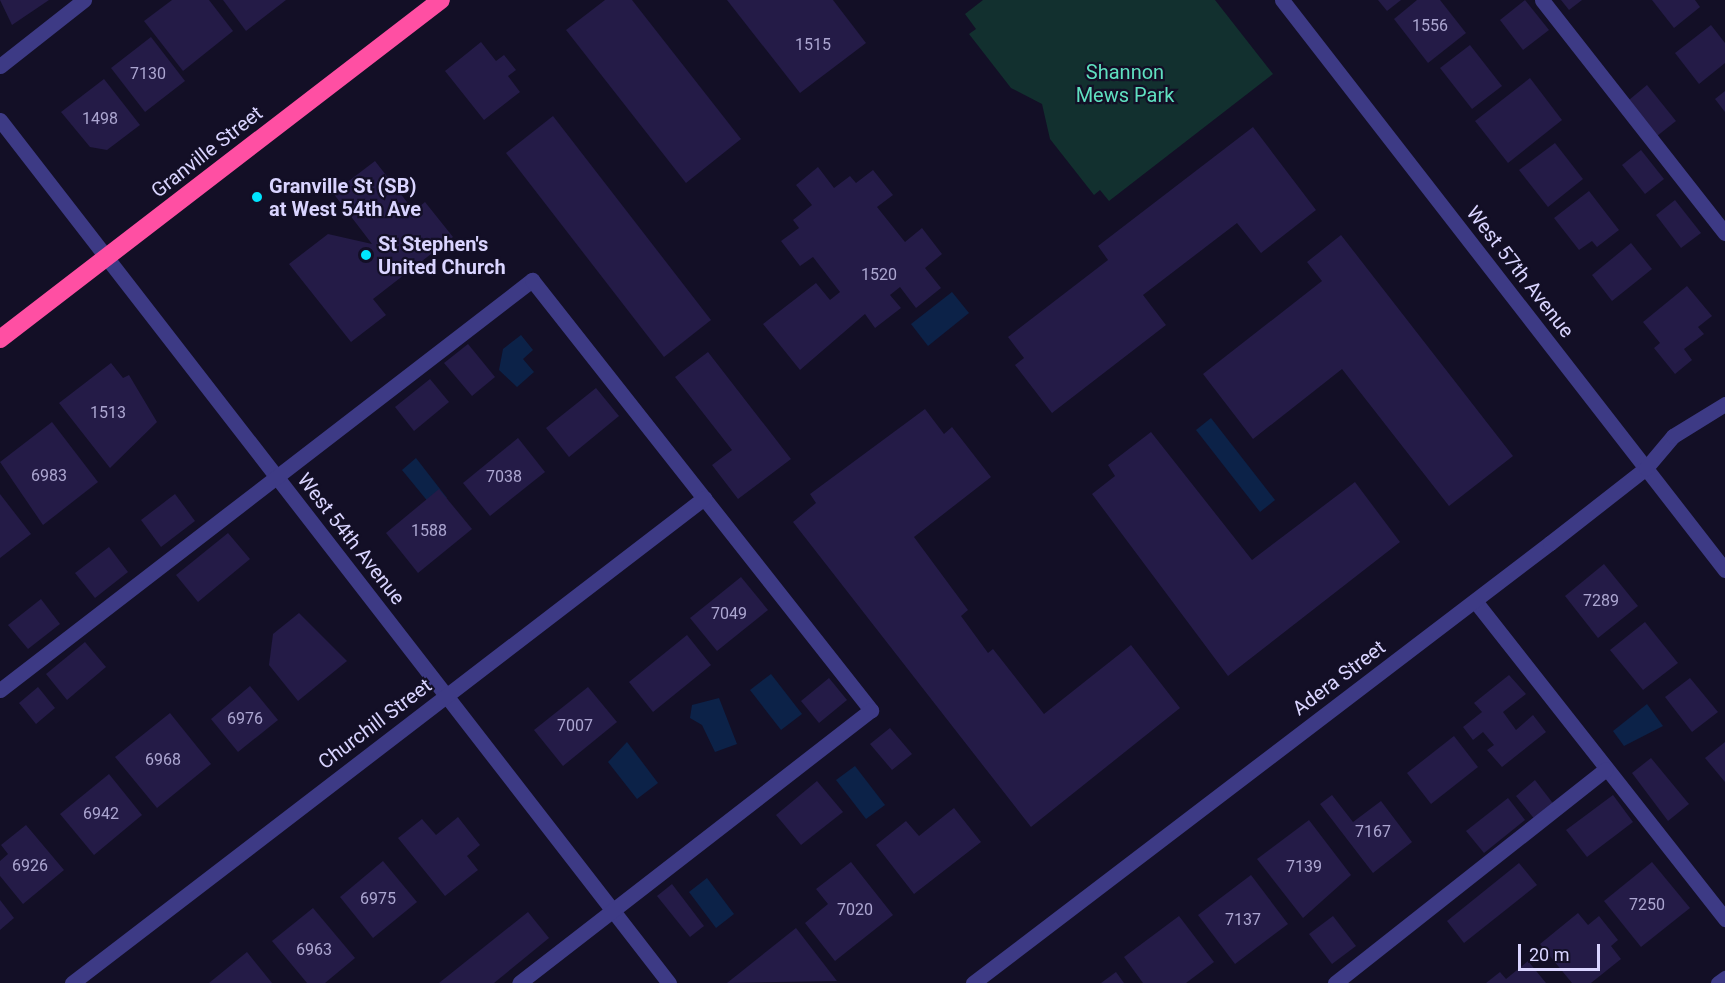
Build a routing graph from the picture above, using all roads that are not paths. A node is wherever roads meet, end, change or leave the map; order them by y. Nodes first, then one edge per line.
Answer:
1 (84, 0) edge
2 (1282, 0) edge
3 (1542, 0) edge
4 (437, 1) edge
5 (0, 66) edge
6 (0, 120) edge
7 (1725, 234) edge
8 (106, 257) junction
9 (0, 339) edge
10 (1725, 404) edge
11 (1646, 468) junction
12 (275, 476) junction
13 (704, 498) junction
14 (1725, 570) edge
15 (1475, 601) junction
16 (0, 690) edge
17 (447, 696) junction
18 (1606, 769) junction
19 (613, 910) junction
20 (1725, 919) edge
21 (1725, 978) edge
22 (72, 983) edge
23 (519, 983) edge
24 (669, 983) edge
25 (973, 983) edge
26 (1335, 983) edge
27 (1718, 983) edge

1 - 5 street
2 - 11 street, West 57th Avenue
3 - 7 street
4 - 8 highway, Granville Street
6 - 8 street, West 54th Avenue
8 - 9 highway, Granville Street
8 - 12 street, West 54th Avenue
10 - 11 street, Adera Street
11 - 14 street, West 57th Avenue
11 - 15 street, Adera Street
12 - 13 street
12 - 16 street
12 - 17 street, West 54th Avenue
13 - 17 street, Churchill Street
13 - 19 street
15 - 18 street
15 - 25 street, Adera Street
17 - 19 street, West 54th Avenue
17 - 22 street, Churchill Street
18 - 20 street
18 - 26 street
19 - 23 street
19 - 24 street, West 54th Avenue
21 - 27 street

